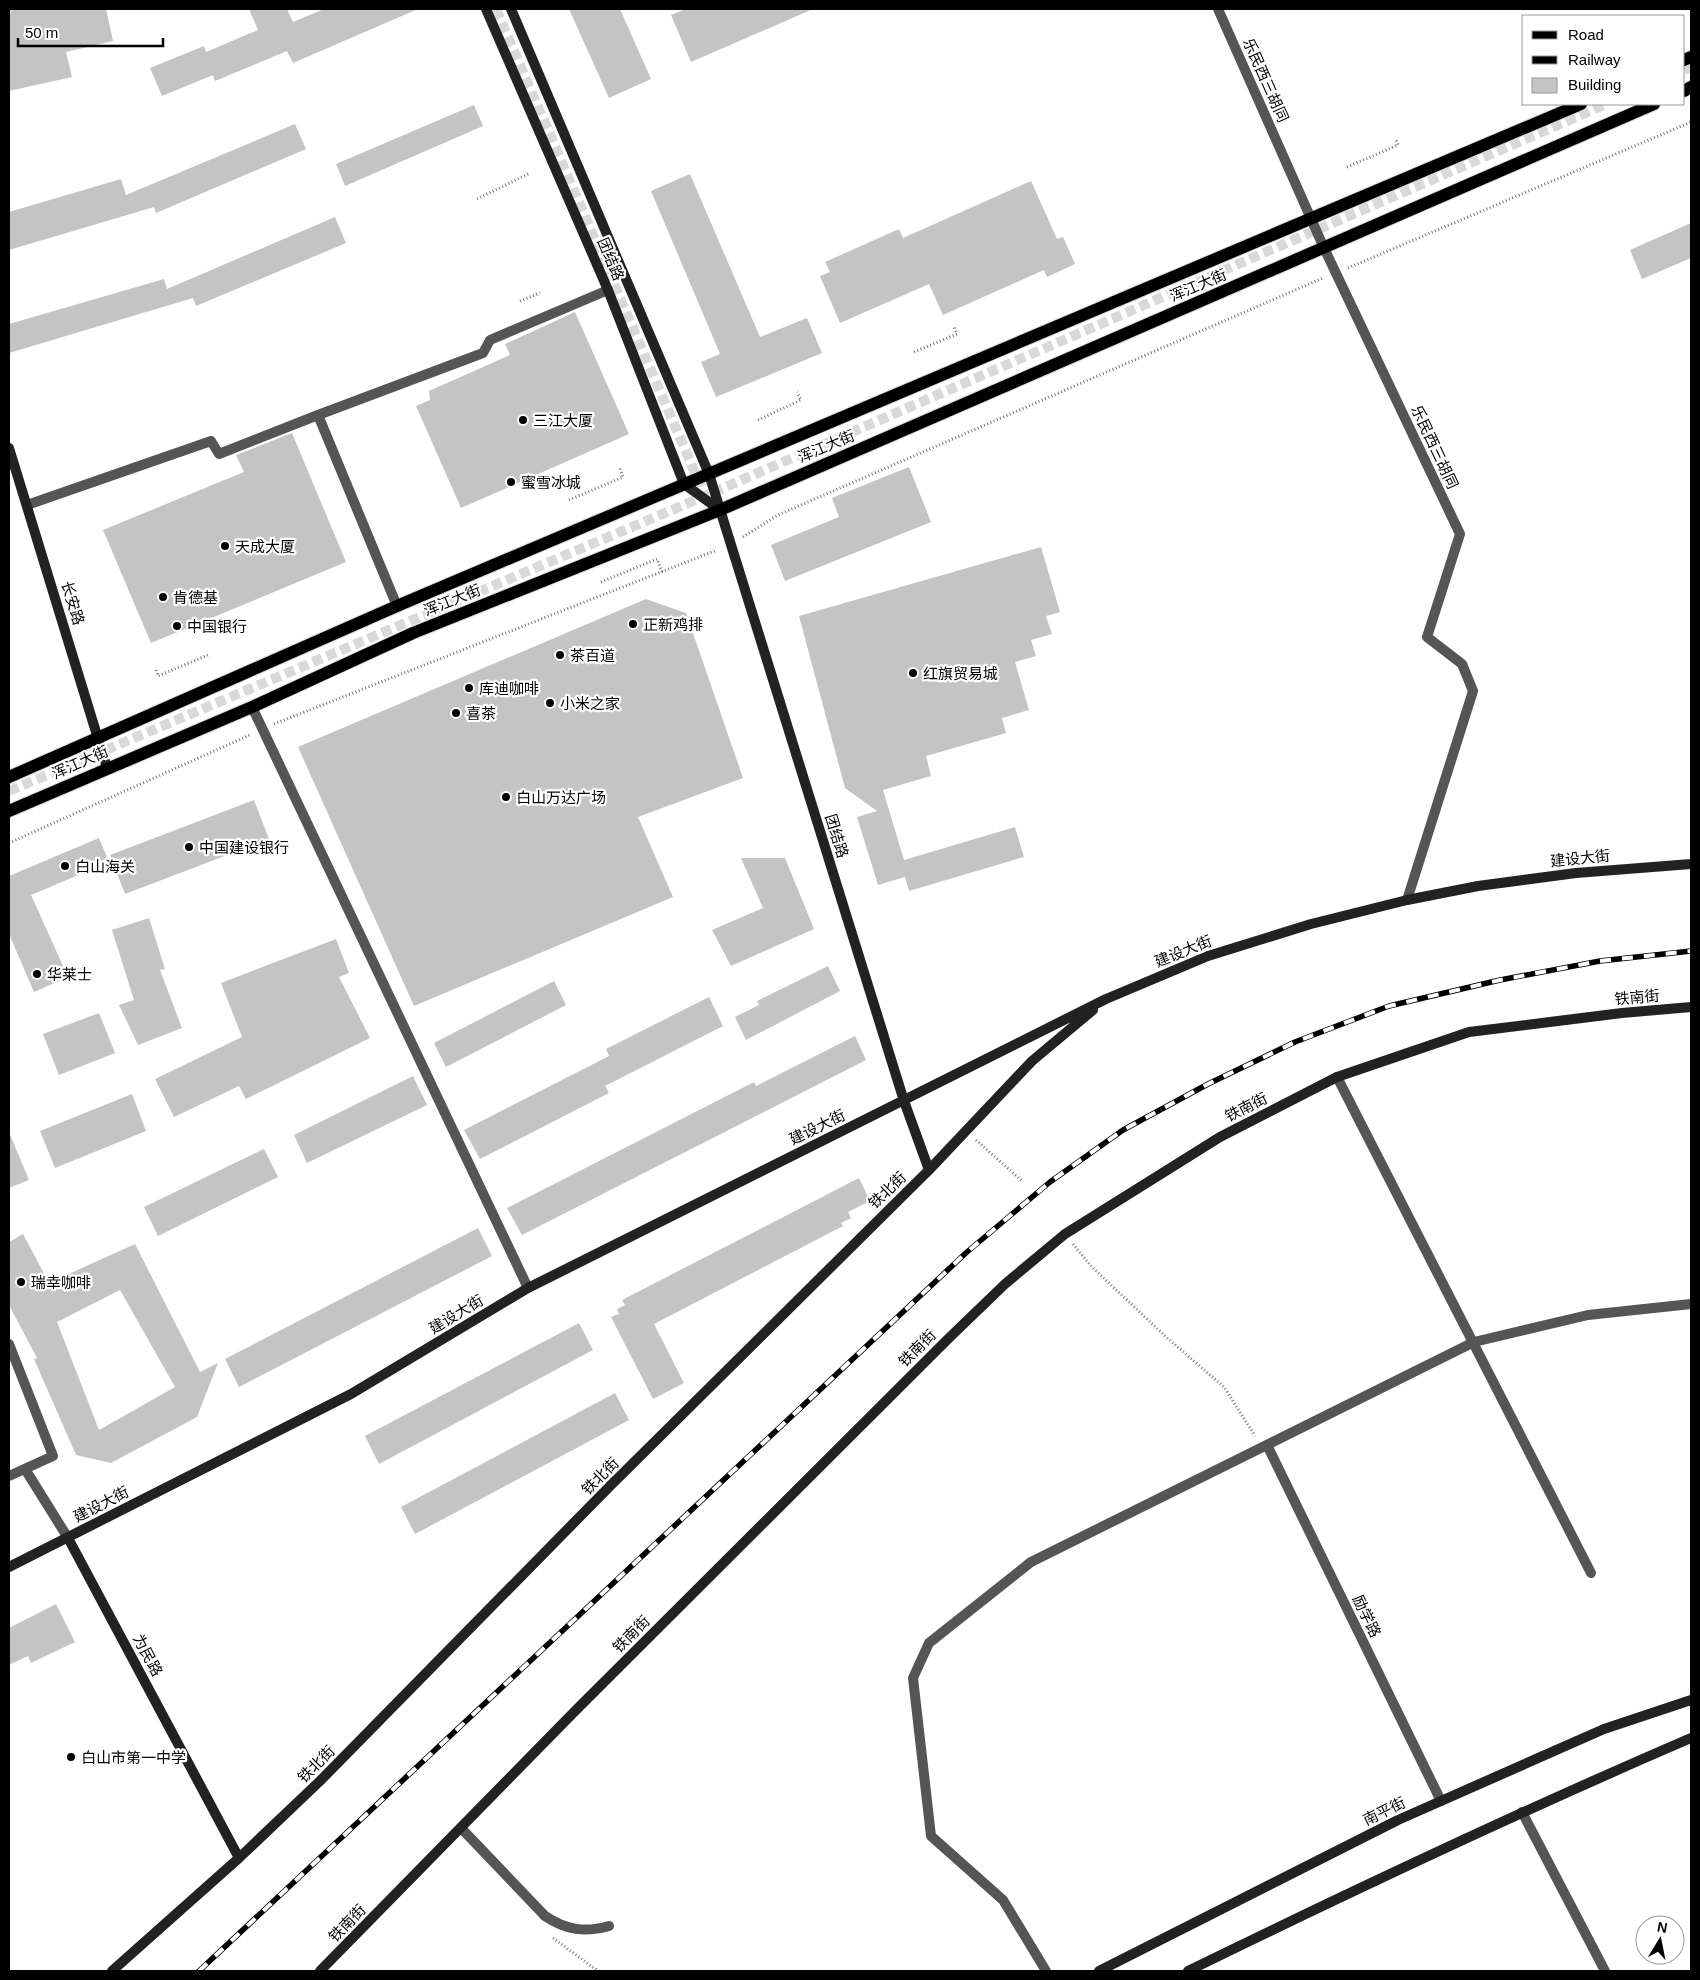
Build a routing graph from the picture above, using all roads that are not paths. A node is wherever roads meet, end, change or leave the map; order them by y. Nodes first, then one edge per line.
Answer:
1 (486, 9) edge
2 (511, 9) edge
3 (1218, 9) edge
4 (1579, 105) edge
5 (1652, 105) edge
6 (1312, 218) junction
7 (1324, 248) junction
8 (608, 290) junction
9 (318, 415) junction
10 (9, 448) edge
11 (709, 474) junction
12 (684, 484) junction
13 (27, 505) junction
14 (720, 510) junction
15 (397, 606) junction
16 (252, 707) junction
17 (98, 738) junction
18 (107, 768) junction
19 (9, 777) edge
20 (9, 811) edge
21 (1691, 864) edge
22 (1407, 900) junction
23 (1106, 999) junction
24 (1691, 1007) edge
25 (1337, 1077) junction
26 (904, 1101) junction
27 (929, 1170) junction
28 (528, 1288) junction
29 (1691, 1304) edge
30 (1474, 1342) junction
31 (9, 1344) edge
32 (1264, 1446) junction
33 (25, 1469) junction
34 (9, 1476) edge
35 (68, 1538) junction
36 (9, 1566) edge
37 (1590, 1573) dead end
38 (1691, 1700) edge
39 (1691, 1738) edge
40 (1441, 1801) junction
41 (1522, 1812) junction
42 (461, 1828) junction
43 (239, 1858) junction
44 (609, 1926) dead end
45 (112, 1971) edge
46 (320, 1971) edge
47 (1046, 1971) edge
48 (1099, 1971) edge
49 (1188, 1971) edge
50 (1605, 1971) edge

1 - 8 street, 团结路
2 - 11 street, 团结路
3 - 6 street, 乐民西三胡同
4 - 6 main road, 浑江大街
5 - 7 main road, 浑江大街
6 - 7 street, 乐民西三胡同
6 - 11 main road, 浑江大街
7 - 14 main road, 浑江大街
7 - 22 street, 乐民西三胡同
8 - 9 street
8 - 12 street, 团结路
9 - 13 street
9 - 15 street
10 - 13 street, 长安路
11 - 12 main road, 浑江大街
11 - 14 street, 团结路
12 - 14 street
12 - 15 main road, 浑江大街
13 - 17 street, 长安路
14 - 16 main road, 浑江大街
14 - 26 street, 团结路
15 - 17 main road, 浑江大街
16 - 18 main road, 浑江大街
16 - 28 street
17 - 18 street, 长安路
17 - 19 main road, 浑江大街
18 - 20 main road, 浑江大街
21 - 22 street, 建设大街
22 - 23 street, 建设大街
23 - 26 street, 建设大街
23 - 27 street, 铁北街
24 - 25 street, 铁南街
25 - 30 street
25 - 42 street, 铁南街
26 - 27 street, 团结路
26 - 28 street, 建设大街
27 - 43 street, 铁北街
28 - 35 street, 建设大街
29 - 30 street
30 - 32 street
30 - 37 street
31 - 33 street
32 - 40 street, 励学路
32 - 47 street
33 - 34 street
33 - 35 street, 为民路
35 - 36 street, 建设大街
35 - 43 street, 为民路
38 - 40 street, 南平街
39 - 41 street
40 - 48 street, 南平街
41 - 49 street
41 - 50 street
42 - 44 street
42 - 46 street, 铁南街
43 - 45 street, 铁北街

